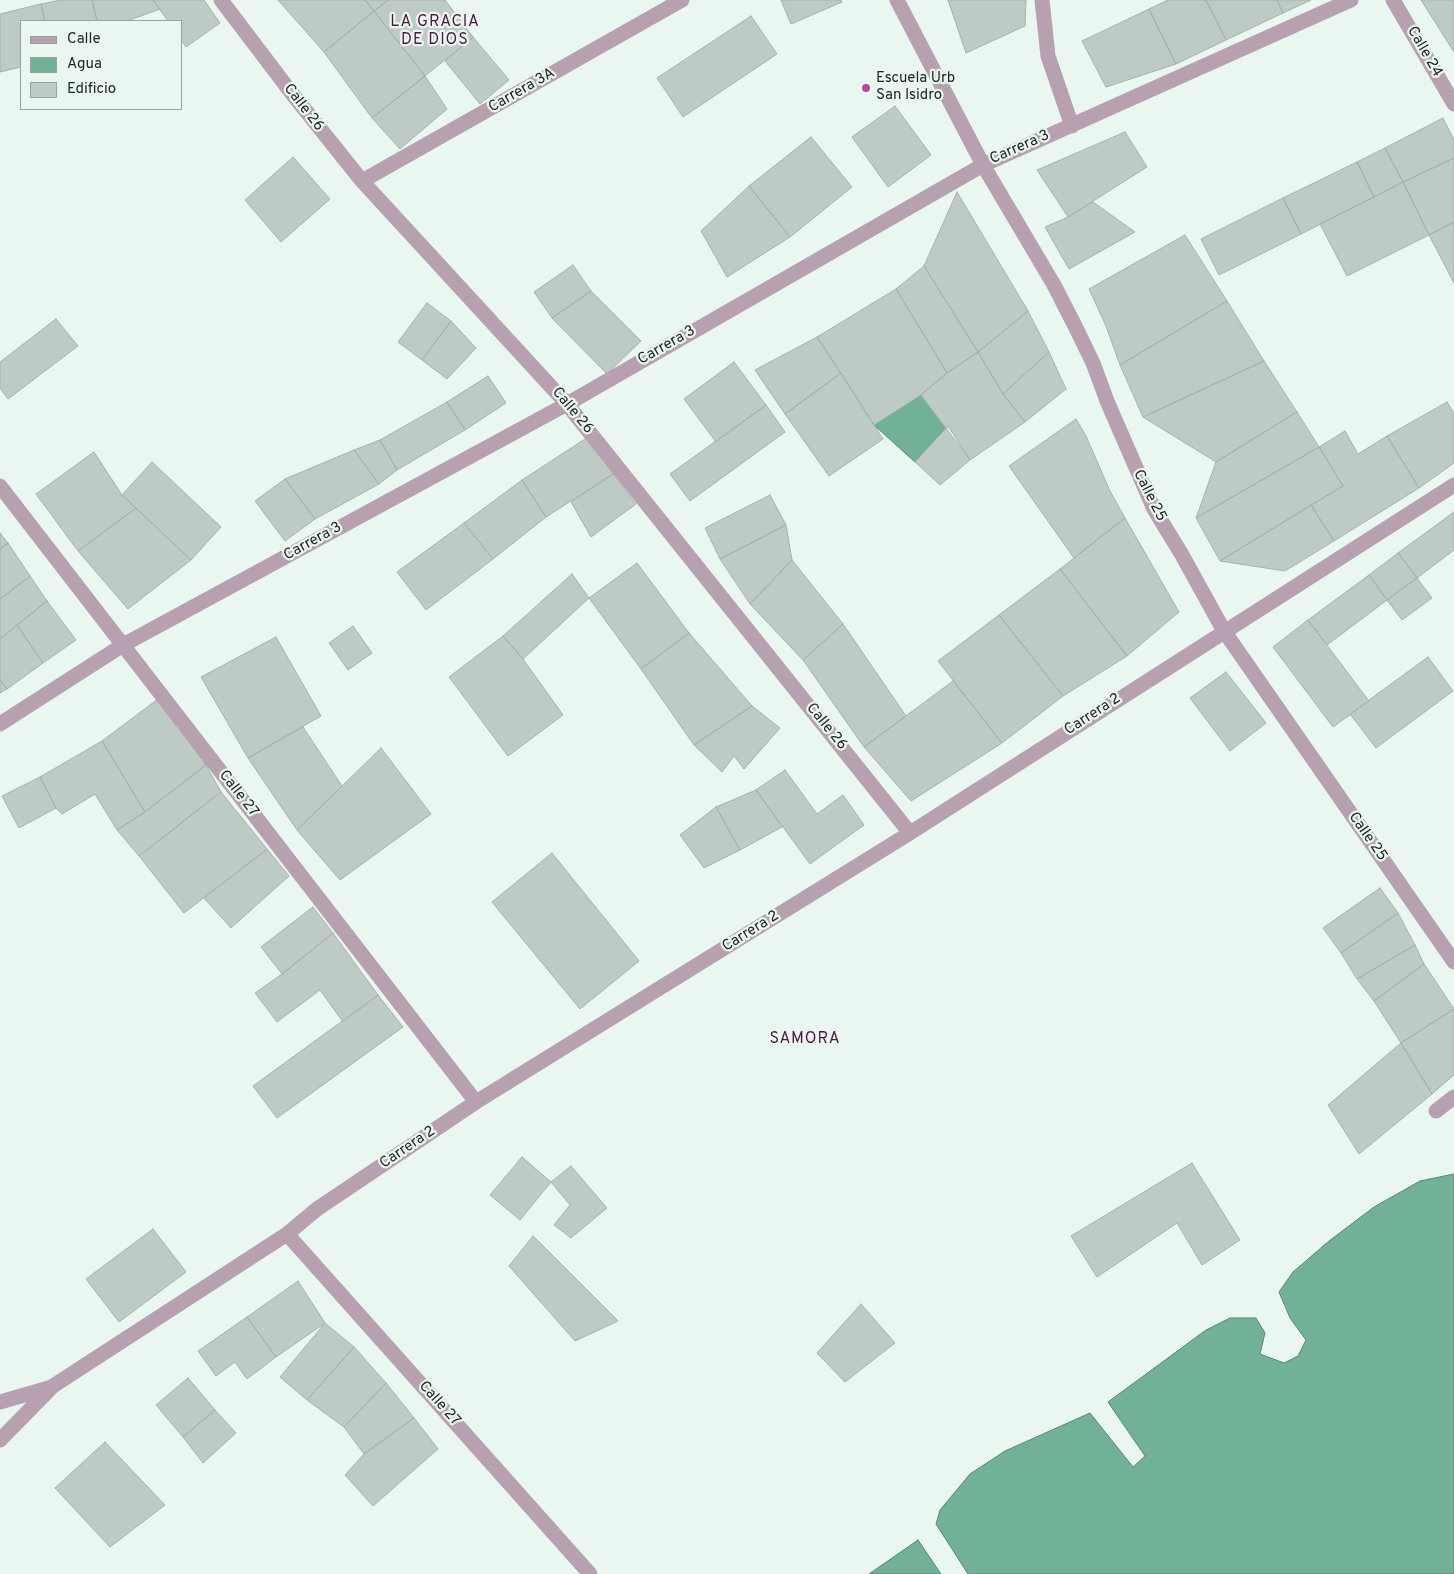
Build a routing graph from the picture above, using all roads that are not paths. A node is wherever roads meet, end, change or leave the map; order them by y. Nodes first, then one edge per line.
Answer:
1 (223, 0) edge
2 (682, 0) edge
3 (897, 0) edge
4 (1042, 0) edge
5 (1351, 0) edge
6 (1393, 0) edge
7 (1454, 104) edge
8 (1072, 126) junction
9 (983, 165) junction
10 (362, 181) junction
11 (567, 404) junction
12 (1454, 485) edge
13 (0, 486) edge
14 (1224, 631) junction
15 (122, 645) junction
16 (0, 724) edge
17 (910, 832) junction
18 (1454, 962) edge
19 (1454, 1097) edge
20 (476, 1102) junction
21 (1436, 1111) dead end
22 (287, 1234) junction
23 (54, 1386) junction
24 (0, 1402) edge
25 (0, 1440) edge
26 (590, 1574) edge

1 - 10 street, Calle 26
2 - 10 street, Carrera 3A
3 - 9 street, Calle 25
4 - 8 street
5 - 8 street, Carrera 3
6 - 7 street, Calle 24
8 - 9 street, Carrera 3
9 - 11 street, Carrera 3
9 - 14 street, Calle 25
10 - 11 street, Calle 26
11 - 15 street, Carrera 3
11 - 17 street, Calle 26
12 - 14 street, Carrera 2
13 - 15 street, Calle 27
14 - 17 street, Carrera 2
14 - 18 street, Calle 25
15 - 16 street, Carrera 3
15 - 20 street, Calle 27
17 - 20 street, Carrera 2
19 - 21 street
20 - 22 street, Carrera 2
22 - 23 street, Carrera 2
22 - 26 street, Calle 27
23 - 24 street
23 - 25 street

